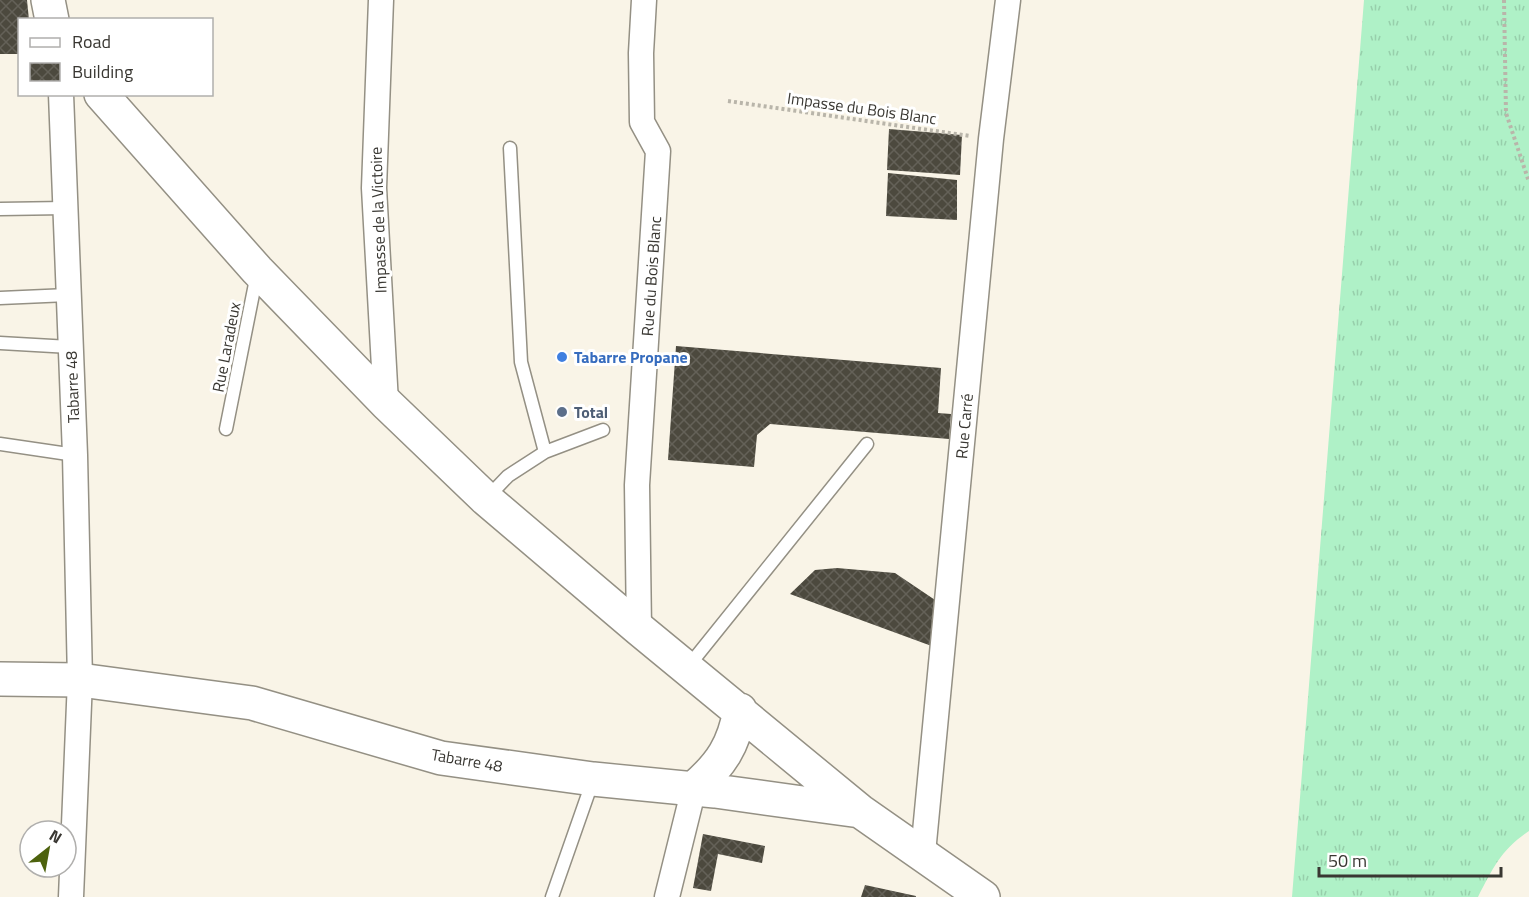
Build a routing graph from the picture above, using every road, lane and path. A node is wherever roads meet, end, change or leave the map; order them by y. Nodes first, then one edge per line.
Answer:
1 (48, 0) edge
2 (381, 0) edge
3 (644, 0) edge
4 (1008, 0) edge
5 (1504, 0) edge
6 (52, 18) edge
7 (61, 96) edge
8 (103, 96) edge
9 (728, 101) dead end
10 (991, 139) junction
11 (510, 148) dead end
12 (1529, 182) edge
13 (65, 208) junction
14 (0, 209) edge
15 (257, 270) junction
16 (68, 295) junction
17 (0, 298) edge
18 (0, 343) edge
19 (70, 347) junction
20 (386, 403) junction
21 (226, 429) dead end
22 (603, 430) dead end
23 (0, 444) edge
24 (867, 444) dead end
25 (545, 452) junction
26 (75, 455) junction
27 (486, 499) junction
28 (639, 629) junction
29 (687, 668) junction
30 (0, 679) edge
31 (80, 680) junction
32 (740, 710) junction
33 (593, 779) junction
34 (694, 788) junction
35 (860, 810) junction
36 (923, 853) junction
37 (71, 897) edge
38 (552, 897) edge
39 (666, 897) edge
40 (983, 897) edge

1 - 6 main road
2 - 20 street, Impasse de la Victoire
3 - 28 street, Rue du Bois Blanc
4 - 10 street, Rue Carré
5 - 12 path
7 - 13 street, Tabarre 48
8 - 15 main road
9 - 10 path, Impasse du Bois Blanc
10 - 36 street, Rue Carré
11 - 25 lane
13 - 14 lane
13 - 16 street, Tabarre 48
15 - 20 main road
15 - 21 lane, Rue Laradeux
16 - 17 lane
16 - 19 street, Tabarre 48
18 - 19 lane
19 - 26 street, Tabarre 48
20 - 27 main road
22 - 25 lane
23 - 26 lane
24 - 29 lane
25 - 27 lane
26 - 31 street, Tabarre 48
27 - 28 main road
28 - 29 main road
29 - 32 main road
30 - 31 main road, Tabarre 48
31 - 33 main road, Tabarre 48
31 - 37 street
32 - 34 main road
32 - 35 main road
33 - 34 main road, Tabarre 48
33 - 38 lane
34 - 35 main road, Tabarre 48
34 - 39 street
35 - 36 main road
36 - 40 main road

